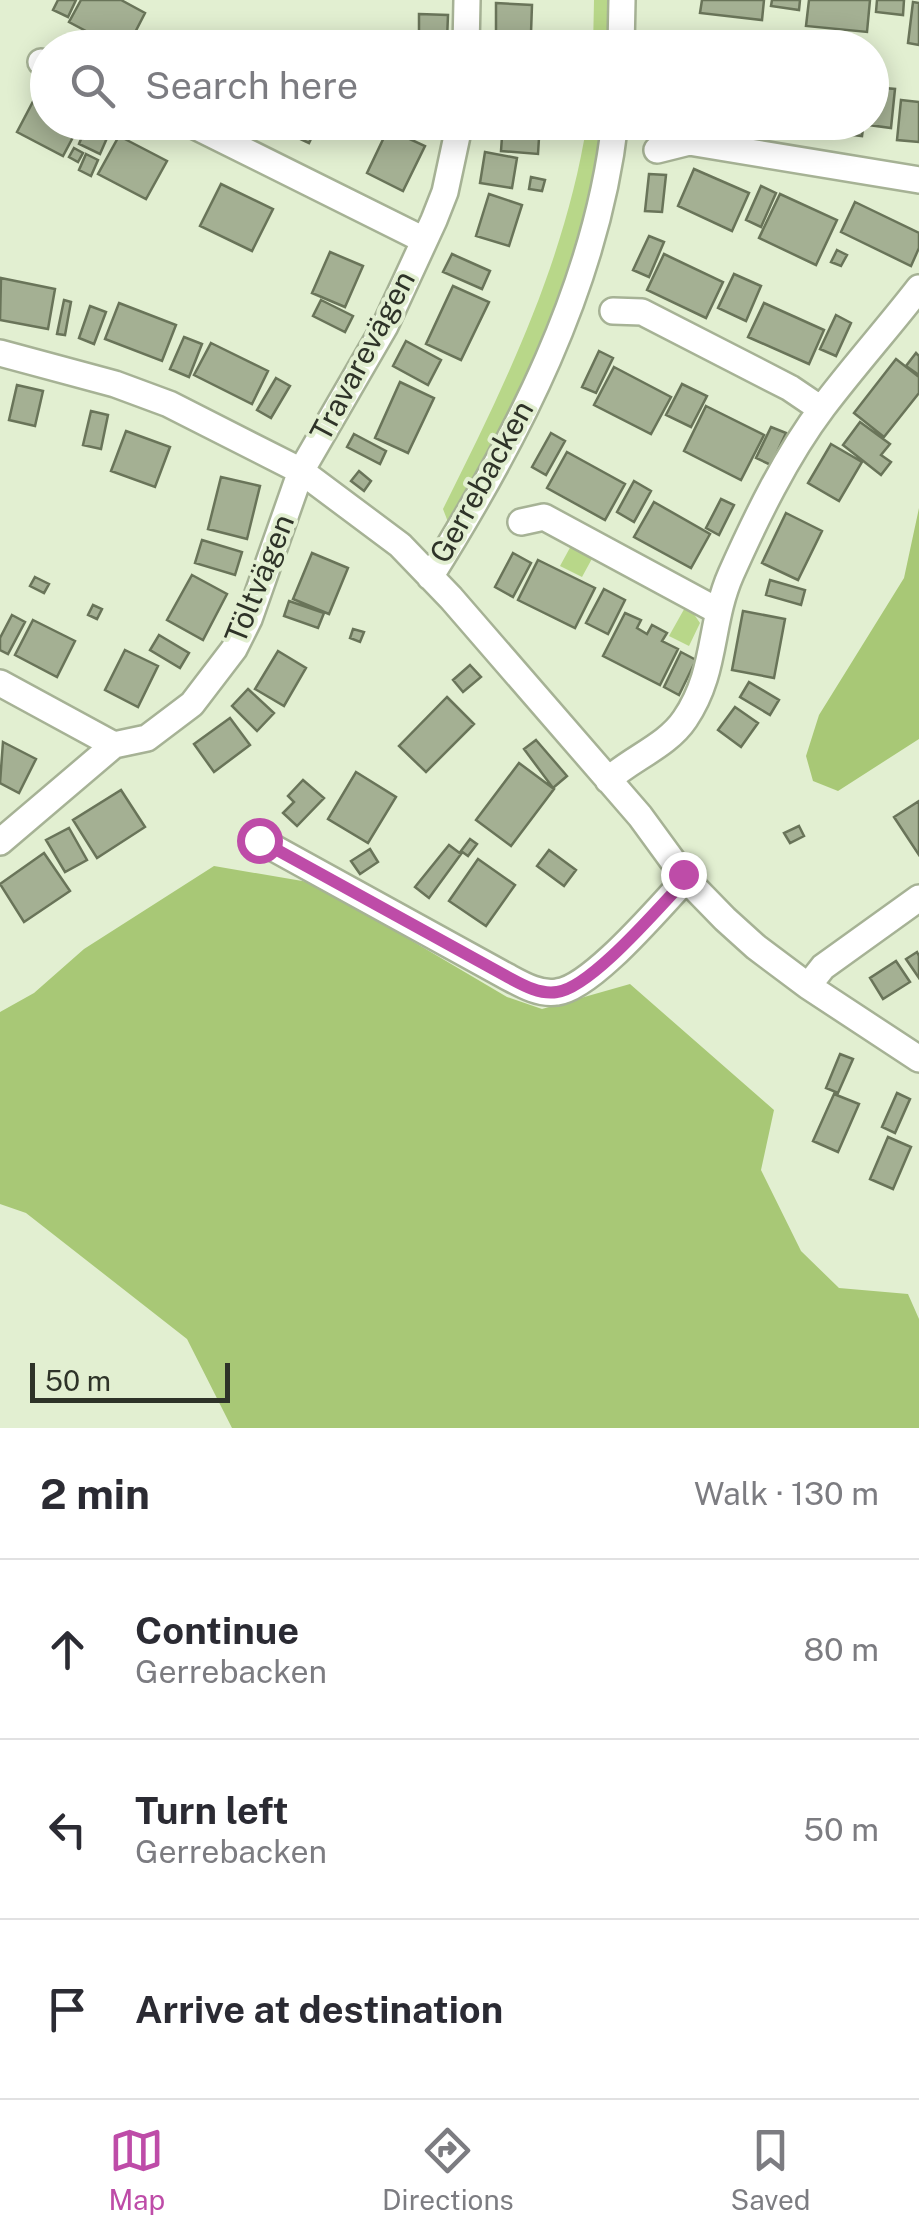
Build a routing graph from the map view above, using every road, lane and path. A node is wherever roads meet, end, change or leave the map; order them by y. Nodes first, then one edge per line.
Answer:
1 (467, 0) edge
2 (622, 0) edge
3 (466, 30) edge
4 (621, 30) edge
5 (223, 140) edge
6 (456, 140) edge
7 (612, 140) edge
8 (657, 150) dead end
9 (919, 180) edge
10 (424, 240) junction
11 (919, 288) edge
12 (613, 310) dead end
13 (0, 353) edge
14 (822, 409) junction
15 (300, 471) junction
16 (521, 522) dead end
17 (430, 576) junction
18 (718, 611) junction
19 (0, 683) edge
20 (114, 745) junction
21 (608, 780) junction
22 (259, 840) dead end
23 (0, 842) edge
24 (686, 879) junction
25 (919, 898) edge
26 (808, 986) junction
27 (919, 1059) edge

1 - 3 street
2 - 4 street
5 - 10 street, Travarevägen
6 - 10 street, Travarevägen
7 - 17 street, Gerrebacken
8 - 9 street
10 - 15 street, Travarevägen
11 - 14 street
12 - 14 street
13 - 15 street
14 - 18 street
15 - 17 street
15 - 20 street, Töltvägen
16 - 18 street
17 - 21 street, Gerrebacken
18 - 21 street
19 - 20 street
20 - 23 street, Töltvägen
21 - 24 street, Gerrebacken
22 - 24 street
24 - 26 street, Gerrebacken
25 - 26 street
26 - 27 street, Gerrebacken

